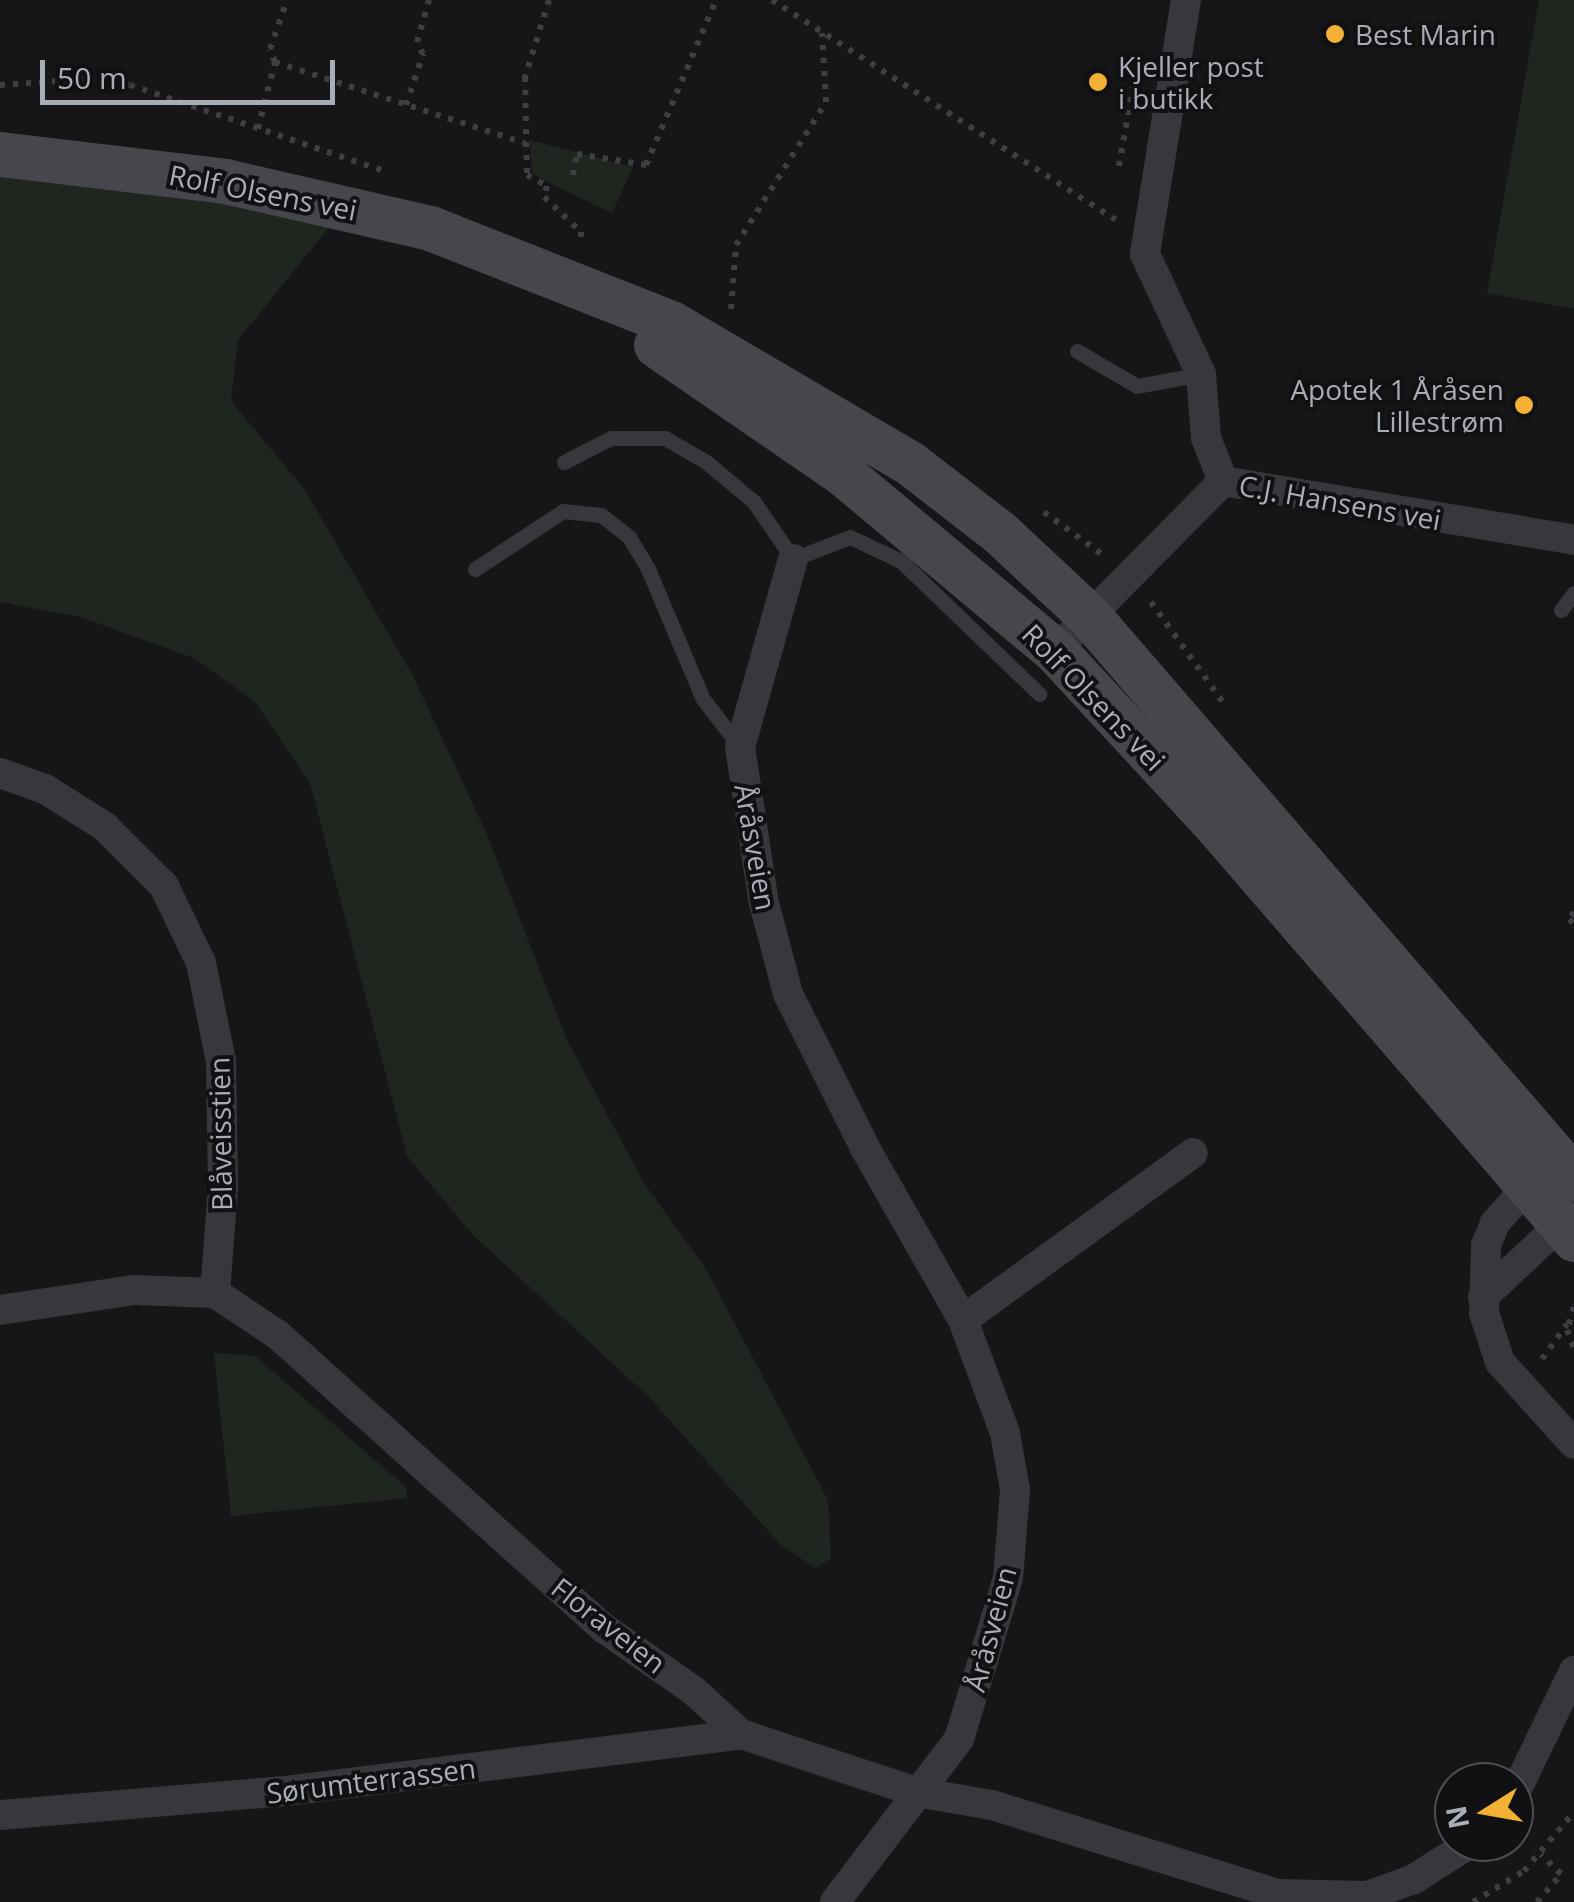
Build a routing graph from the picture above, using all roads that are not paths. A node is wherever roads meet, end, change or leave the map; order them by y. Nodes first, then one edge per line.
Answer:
1 (1186, 0) edge
2 (0, 154) edge
3 (518, 262) junction
4 (1076, 352) dead end
5 (1201, 374) junction
6 (564, 462) dead end
7 (1223, 482) junction
8 (1574, 540) edge
9 (792, 559) junction
10 (475, 570) dead end
11 (1574, 592) edge
12 (1561, 610) dead end
13 (1089, 616) junction
14 (1055, 652) junction
15 (1038, 694) dead end
16 (740, 747) junction
17 (0, 772) edge
18 (1194, 1153) dead end
19 (1573, 1176) edge
20 (1528, 1186) junction
21 (1568, 1231) edge
22 (215, 1293) junction
23 (1484, 1297) junction
24 (0, 1310) edge
25 (963, 1320) junction
26 (1574, 1444) edge
27 (1574, 1671) edge
28 (741, 1734) junction
29 (1530, 1762) edge
30 (916, 1792) junction
31 (0, 1816) edge
32 (1440, 1862) edge
33 (1276, 1898) edge
34 (835, 1902) edge

1 - 5 street
2 - 3 main road, Rolf Olsens vei
3 - 13 main road, Rolf Olsens vei
3 - 14 main road, Rolf Olsens vei
4 - 5 lane
5 - 7 street
6 - 9 lane
7 - 8 street, C.J. Hansens vei
7 - 13 street, C.J. Hansens vei
9 - 15 lane
9 - 16 street, Åråsveien
10 - 16 lane, Åråsveien
11 - 12 lane
13 - 14 street, C.J. Hansens vei
13 - 19 main road, Rolf Olsens vei
14 - 20 main road, Rolf Olsens vei
16 - 25 street, Åråsveien
17 - 22 street, Blåveisstien
18 - 25 street
19 - 20 street
19 - 21 street
20 - 21 main road, Rolf Olsens vei
20 - 23 street
21 - 23 street
22 - 24 street
22 - 28 street, Floraveien
23 - 26 street
25 - 30 street, Åråsveien
27 - 29 street
28 - 30 street
28 - 31 street, Sørumterrassen
30 - 33 street
30 - 34 street, Åråsveien
32 - 33 street

